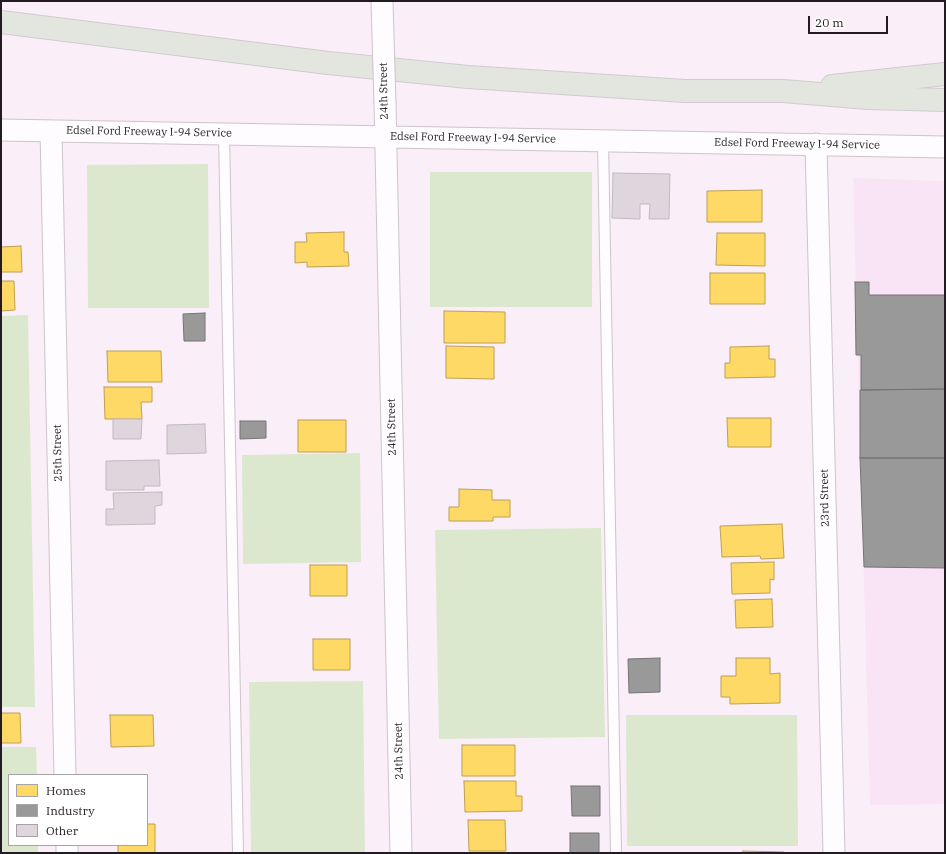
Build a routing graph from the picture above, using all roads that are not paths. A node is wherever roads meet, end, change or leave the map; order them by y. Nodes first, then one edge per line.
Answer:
1 (382, 1) edge
2 (1, 22) edge
3 (945, 74) edge
4 (783, 91) junction
5 (945, 100) edge
6 (1, 130) edge
7 (51, 131) junction
8 (224, 134) junction
9 (385, 137) junction
10 (603, 141) junction
11 (816, 144) junction
12 (945, 147) edge
13 (65, 774) edge
14 (238, 853) edge
15 (401, 853) edge
16 (616, 853) edge
17 (834, 853) edge

1 - 9 street, 24th Street, bridge
2 - 4 highway
3 - 4 highway
4 - 5 highway
6 - 7 street, Edsel Ford Freeway I-94 Service
7 - 8 street, Edsel Ford Freeway I-94 Service
7 - 13 street, 25th Street
8 - 9 street, Edsel Ford Freeway I-94 Service
8 - 14 lane
9 - 10 street, Edsel Ford Freeway I-94 Service
9 - 15 street, 24th Street
10 - 11 street, Edsel Ford Freeway I-94 Service
10 - 16 lane
11 - 12 street, Edsel Ford Freeway I-94 Service
11 - 17 street, 23rd Street

